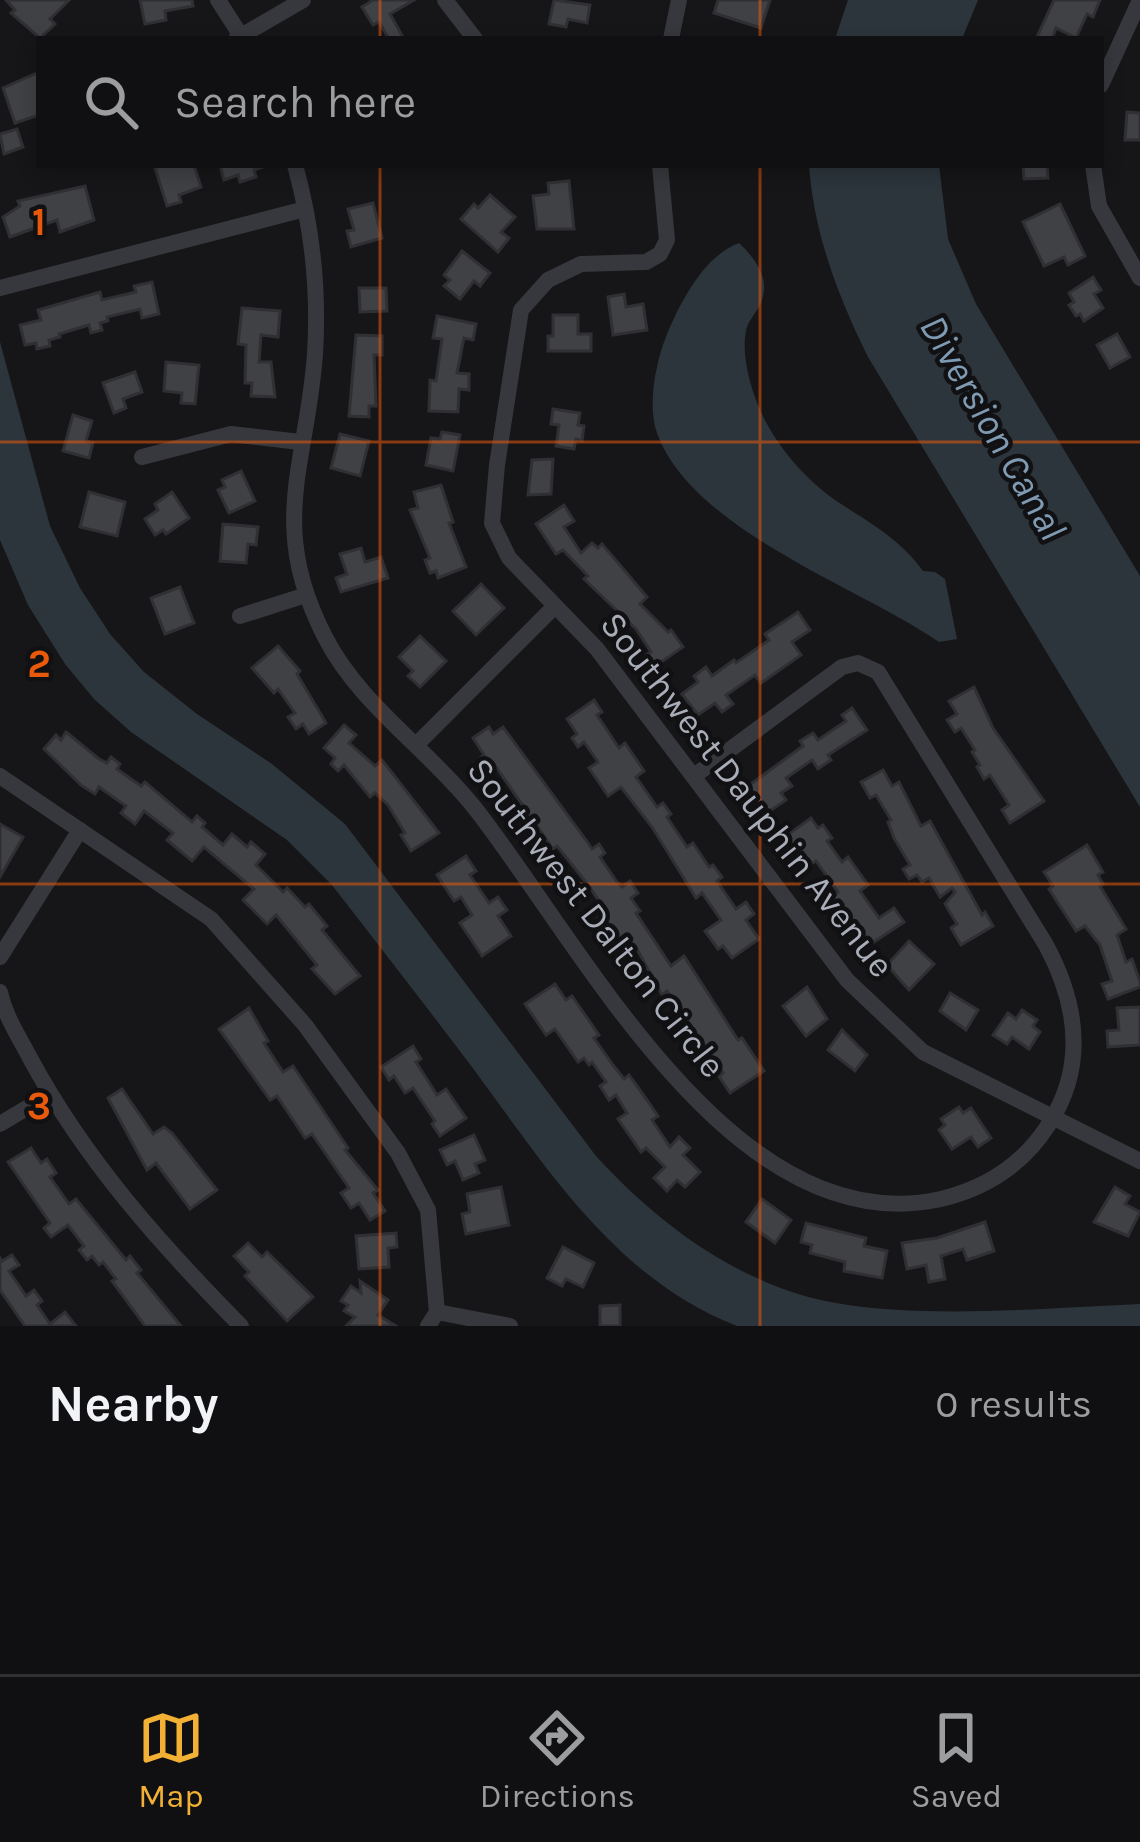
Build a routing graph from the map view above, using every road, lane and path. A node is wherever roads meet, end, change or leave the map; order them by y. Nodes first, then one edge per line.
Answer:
1 (218, 0) edge
2 (303, 0) edge
3 (445, 0) edge
4 (679, 0) edge
5 (1139, 0) edge
6 (239, 36) edge
7 (243, 36) edge
8 (473, 36) edge
9 (672, 36) edge
10 (1104, 78) edge
11 (296, 168) edge
12 (660, 168) edge
13 (1093, 168) edge
14 (305, 209) junction
15 (1140, 278) edge
16 (0, 288) edge
17 (300, 442) junction
18 (142, 457) dead end
19 (306, 595) junction
20 (554, 607) junction
21 (240, 616) dead end
22 (417, 744) junction
23 (0, 776) edge
24 (694, 776) junction
25 (80, 830) junction
26 (0, 956) edge
27 (0, 992) edge
28 (50, 1094) junction
29 (1054, 1117) junction
30 (0, 1124) edge
31 (1140, 1161) edge
32 (433, 1319) edge
33 (241, 1326) edge
34 (510, 1326) edge

1 - 6 street
2 - 7 street
3 - 8 street
4 - 9 street
5 - 10 street
11 - 14 street, Southwest Dalton Circle
12 - 20 street, Southwest Dauphin Avenue
13 - 15 street
14 - 16 street
14 - 17 street, Southwest Dalton Circle
17 - 18 street
17 - 19 street, Southwest Dalton Circle
19 - 21 street
19 - 22 street, Southwest Dalton Circle
20 - 22 street
20 - 24 street, Southwest Dauphin Avenue
22 - 29 street, Southwest Dalton Circle
23 - 25 street
24 - 29 street, Southwest Dauphin Avenue
24 - 29 street, Southwest Dalton Circle
25 - 26 street
25 - 32 street
27 - 28 street
28 - 30 street
28 - 33 street
29 - 31 street, Southwest Dauphin Avenue
32 - 34 street

